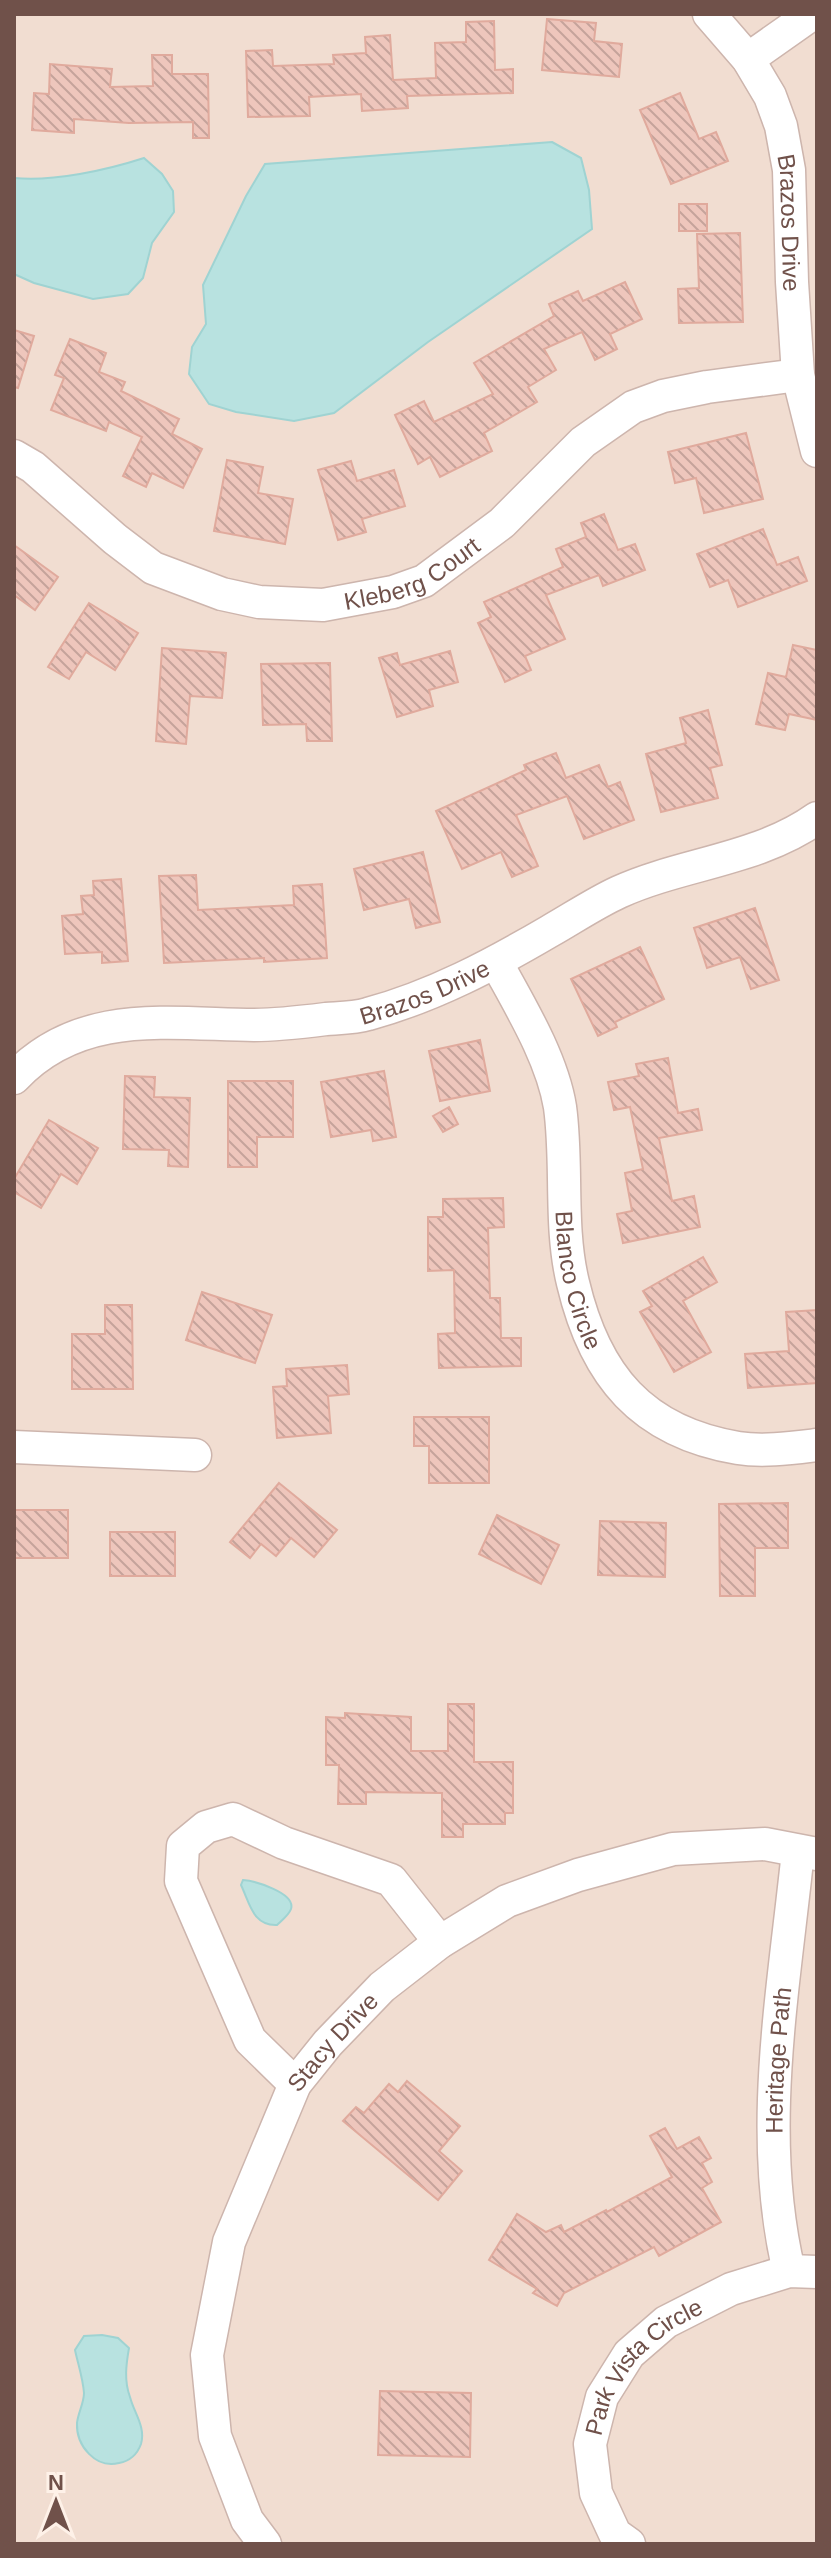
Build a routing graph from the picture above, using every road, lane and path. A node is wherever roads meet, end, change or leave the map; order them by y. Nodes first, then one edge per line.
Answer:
1 (709, 14) edge
2 (812, 14) edge
3 (748, 59) junction
4 (798, 375) junction
5 (817, 451) edge
6 (14, 456) edge
7 (817, 818) edge
8 (496, 962) junction
9 (14, 1078) edge
10 (817, 1445) edge
11 (14, 1447) edge
12 (195, 1455) dead end
13 (808, 1852) edge
14 (440, 1942) junction
15 (295, 2084) junction
16 (803, 2271) edge
17 (616, 2541) edge
18 (265, 2544) edge

1 - 3 street, Brazos Drive
2 - 3 street
3 - 4 street, Brazos Drive
4 - 5 street, Brazos Drive
4 - 6 street, Kleberg Court
7 - 8 street, Brazos Drive
8 - 9 street, Brazos Drive
8 - 10 street, Blanco Circle
11 - 12 street
13 - 14 street, Stacy Drive
13 - 16 street, Heritage Path
14 - 15 street, Stacy Drive
14 - 15 street
15 - 18 street, Stacy Drive
16 - 17 street, Park Vista Circle

